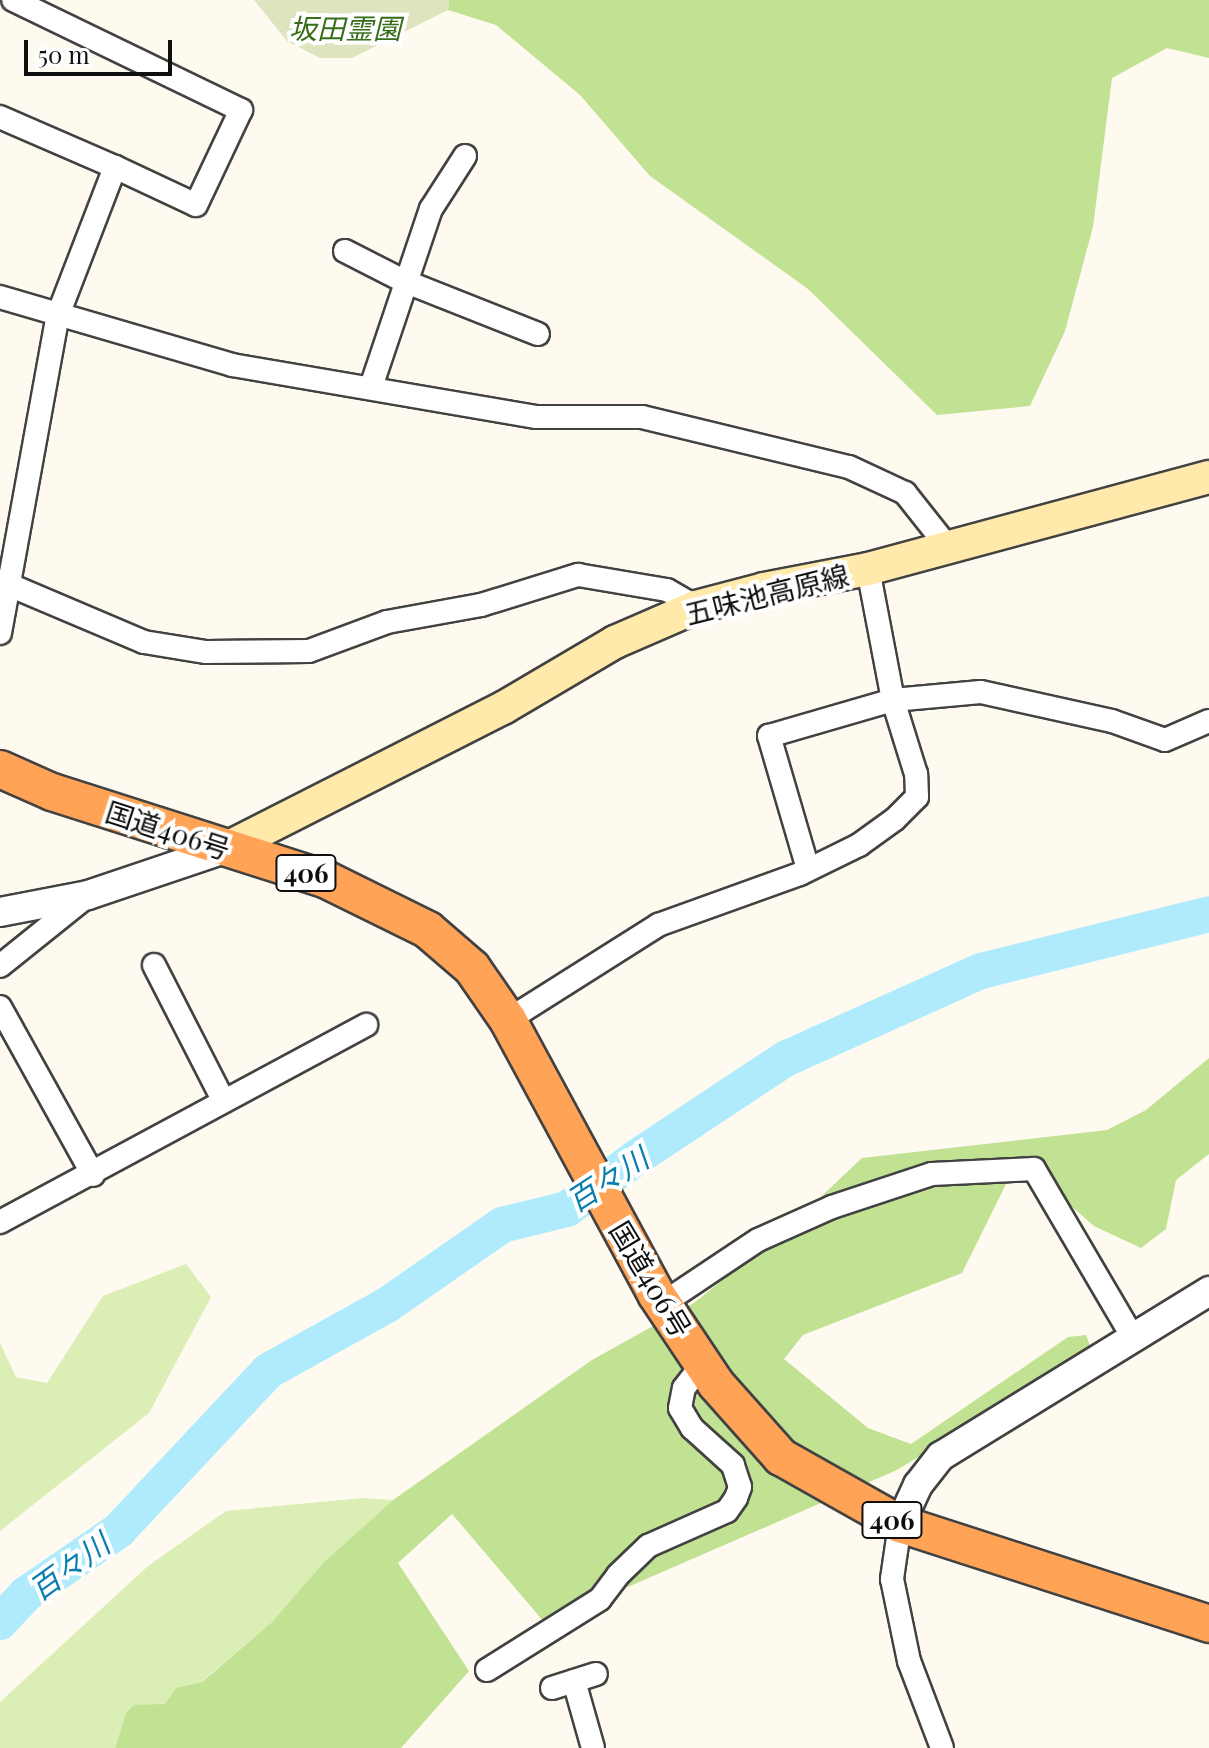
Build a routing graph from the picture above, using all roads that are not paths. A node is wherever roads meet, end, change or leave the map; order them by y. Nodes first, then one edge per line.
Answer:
1 (13, 0) edge
2 (0, 117) edge
3 (465, 156) dead end
4 (115, 167) junction
5 (345, 251) dead end
6 (404, 281) junction
7 (0, 297) edge
8 (58, 315) junction
9 (538, 334) dead end
10 (371, 387) junction
11 (1209, 477) edge
12 (947, 546) junction
13 (868, 569) junction
14 (5, 583) edge
15 (696, 607) junction
16 (0, 633) edge
17 (893, 700) junction
18 (1209, 721) edge
19 (0, 769) edge
20 (225, 849) junction
21 (808, 869) junction
22 (88, 895) junction
23 (0, 912) edge
24 (154, 965) dead end
25 (0, 966) edge
26 (0, 1007) edge
27 (508, 1020) junction
28 (366, 1025) dead end
29 (223, 1100) junction
30 (93, 1175) junction
31 (0, 1222) edge
32 (1209, 1291) edge
33 (659, 1299) junction
34 (1133, 1338) junction
35 (703, 1364) junction
36 (900, 1524) junction
37 (1209, 1624) edge
38 (487, 1670) dead end
39 (596, 1674) dead end
40 (574, 1681) junction
41 (552, 1688) dead end
42 (593, 1748) edge
43 (942, 1748) edge

1 - 4 street
2 - 4 street
3 - 6 street
4 - 8 street
5 - 6 street
6 - 9 street
6 - 10 street
7 - 8 street
8 - 10 street
8 - 14 street
10 - 12 street
11 - 12 main road, 五味池高原線
12 - 13 main road, 五味池高原線
13 - 15 main road, 五味池高原線
13 - 17 street
14 - 15 street
14 - 16 street
15 - 20 main road, 五味池高原線
17 - 18 street
17 - 21 street
17 - 21 street
19 - 20 highway, 国道406号 / 406
20 - 22 street
20 - 27 highway, 国道406号 / 406
21 - 27 street
22 - 23 street
22 - 25 street
24 - 29 street
26 - 30 street
27 - 33 highway, 国道406号 / 406
28 - 29 street
29 - 30 street
30 - 31 street
32 - 34 street
33 - 34 street
33 - 35 highway, 国道406号 / 406
34 - 36 street
35 - 36 highway, 国道406号 / 406
35 - 38 street
36 - 37 highway, 国道406号 / 406
36 - 43 street
39 - 40 street
40 - 41 street
40 - 42 street

